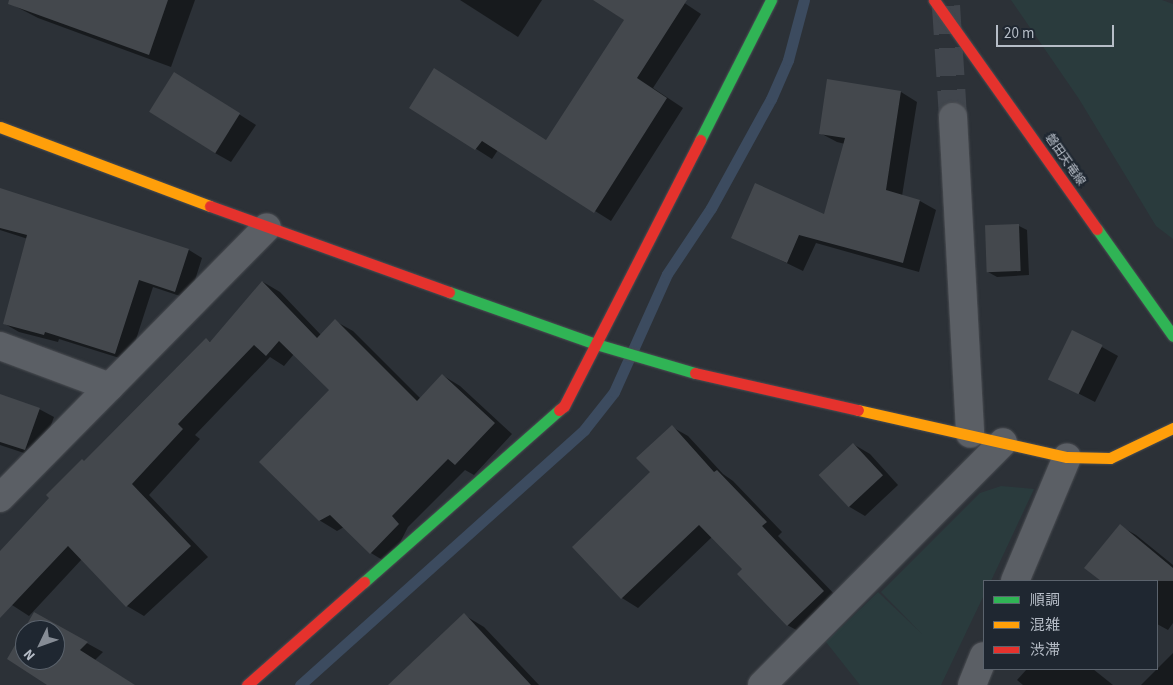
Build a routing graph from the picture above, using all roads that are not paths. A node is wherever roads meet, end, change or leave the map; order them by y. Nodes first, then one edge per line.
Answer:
1 (771, 0) edge
2 (934, 0) edge
3 (953, 117) tunnel mouth
4 (0, 127) edge
5 (267, 227) junction
6 (1173, 336) edge
7 (596, 344) junction
8 (0, 346) edge
9 (110, 387) junction
10 (1173, 428) edge
11 (970, 434) junction
12 (1003, 442) junction
13 (1067, 457) junction
14 (0, 498) edge
15 (1015, 580) edge
16 (983, 658) edge
17 (247, 685) edge
18 (762, 685) edge
19 (972, 685) edge

1 - 7 street
2 - 6 street, 磐田天竜線
3 - 11 street
4 - 5 street
5 - 7 street
5 - 9 street
7 - 11 street
7 - 17 street
8 - 9 street
9 - 14 street
10 - 13 street
11 - 12 street
12 - 13 street
12 - 18 street
13 - 15 street
16 - 19 street

